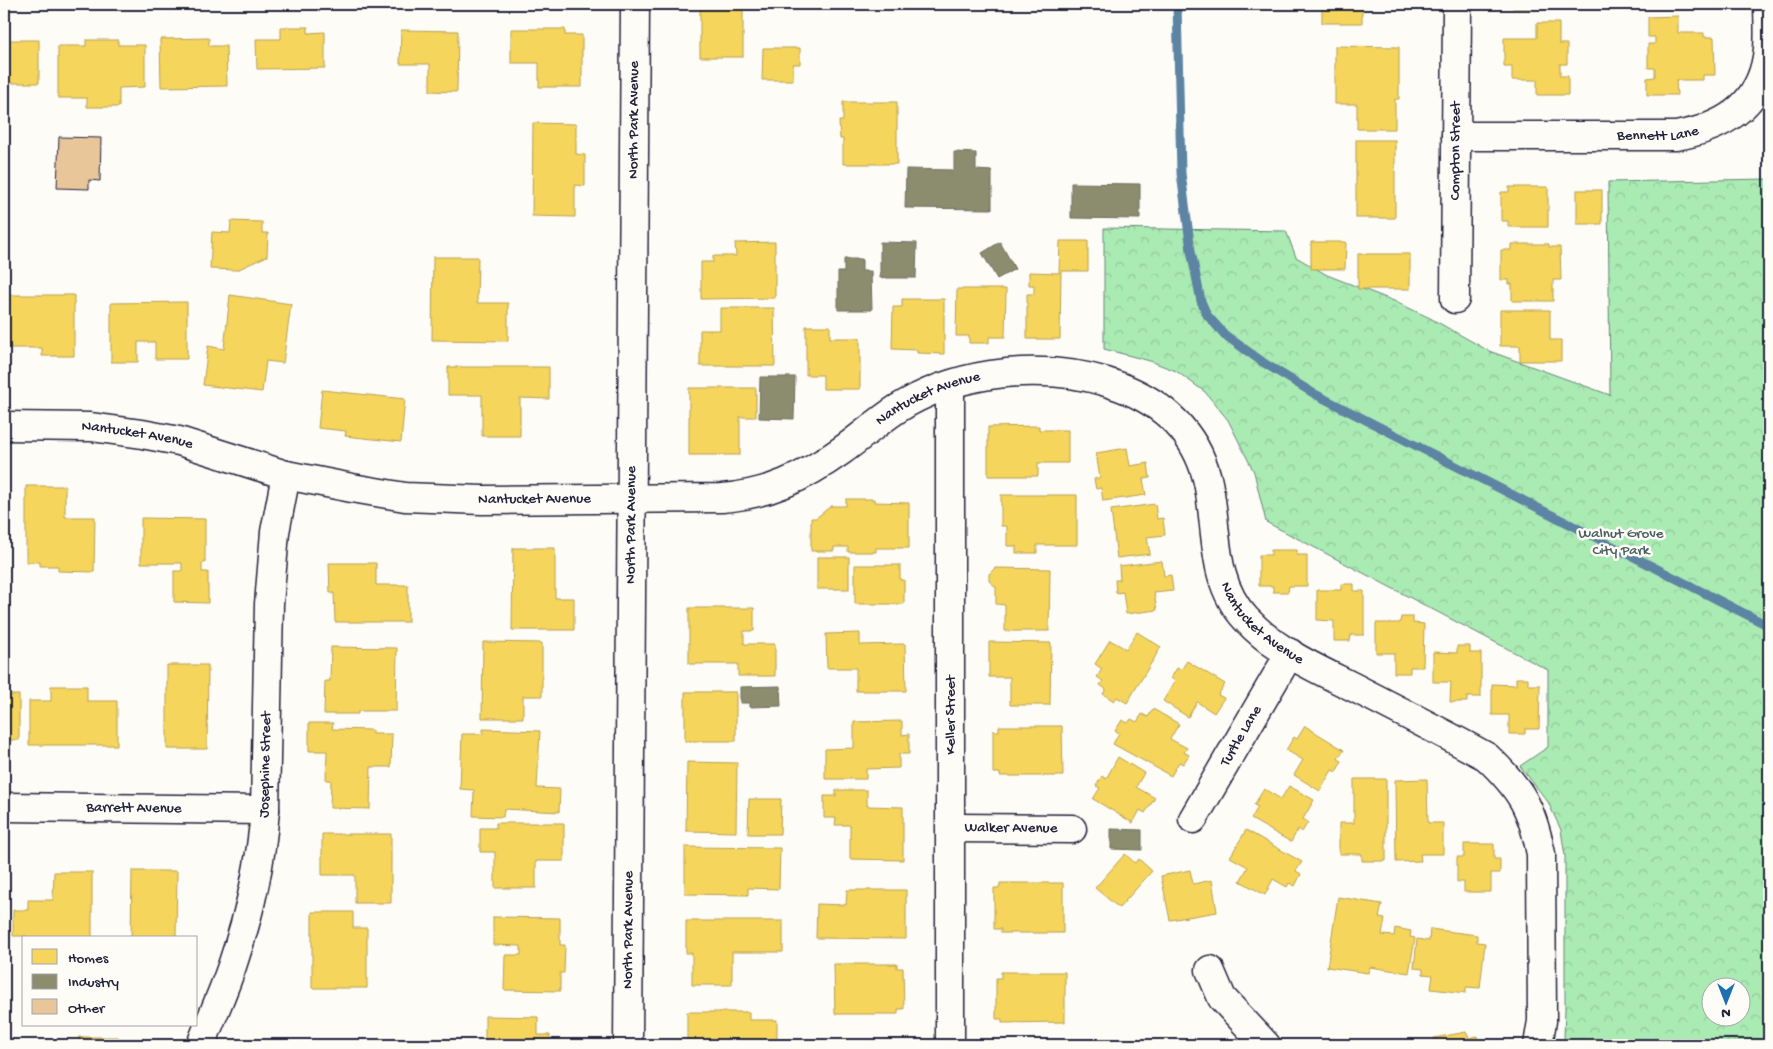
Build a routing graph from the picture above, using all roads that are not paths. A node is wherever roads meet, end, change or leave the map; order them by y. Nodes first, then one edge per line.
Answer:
1 (635, 4) edge
2 (1457, 4) edge
3 (1768, 4) edge
4 (1456, 136) junction
5 (1455, 299) dead end
6 (950, 385) junction
7 (4, 426) edge
8 (286, 475) junction
9 (631, 498) junction
10 (1290, 653) junction
11 (4, 807) edge
12 (265, 810) junction
13 (1193, 819) dead end
14 (951, 828) junction
15 (1072, 830) dead end
16 (1210, 970) dead end
17 (201, 1045) edge
18 (628, 1045) edge
19 (950, 1045) edge
20 (1266, 1045) edge
21 (1538, 1045) edge

1 - 9 street, North Park Avenue
2 - 4 street, Compton Street
3 - 4 street, Bennett Lane
4 - 5 street, Compton Street
6 - 9 street, Nantucket Avenue
6 - 10 street, Nantucket Avenue
6 - 14 street, Keller Street
7 - 8 street, Nantucket Avenue
8 - 9 street, Nantucket Avenue
8 - 12 street, Josephine Street
9 - 18 street, North Park Avenue
10 - 13 street, Turtle Lane
10 - 21 street, Nantucket Avenue
11 - 12 street, Barrett Avenue
12 - 17 street, Josephine Street
14 - 15 street, Walker Avenue
14 - 19 street, Keller Street
16 - 20 street

